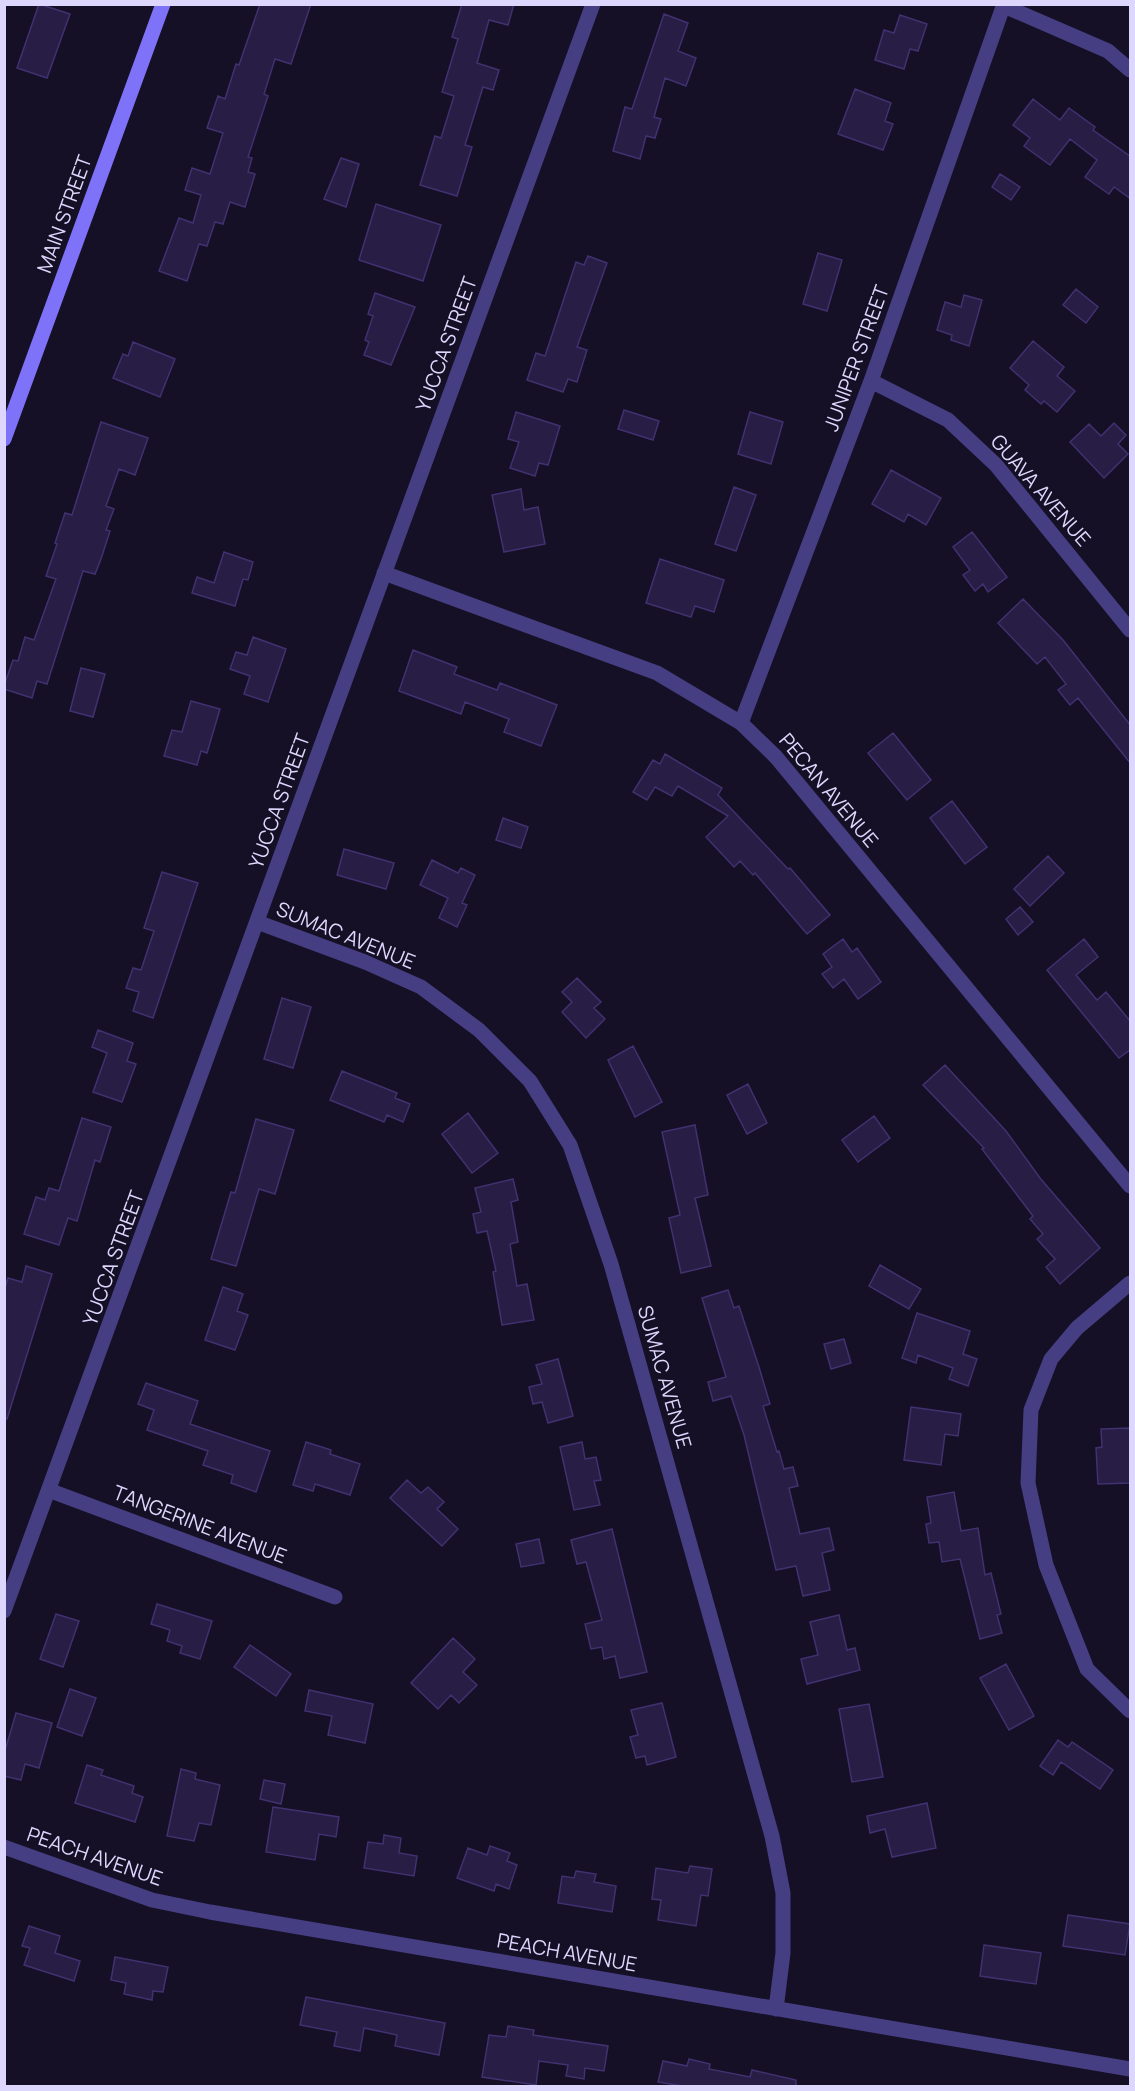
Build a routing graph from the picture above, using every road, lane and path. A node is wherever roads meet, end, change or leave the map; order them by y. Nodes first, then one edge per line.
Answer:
1 (163, 4) edge
2 (593, 4) edge
3 (1004, 5) edge
4 (1131, 70) edge
5 (871, 381) junction
6 (4, 439) edge
7 (384, 573) junction
8 (1131, 630) edge
9 (741, 723) junction
10 (257, 922) junction
11 (1131, 1186) edge
12 (1131, 1283) edge
13 (51, 1491) junction
14 (335, 1597) dead end
15 (4, 1611) edge
16 (1131, 1711) edge
17 (4, 1847) edge
18 (776, 2009) junction
19 (1131, 2069) edge

1 - 6 main road, MAIN STREET
2 - 7 street, YUCCA STREET
3 - 4 street
3 - 5 street, JUNIPER STREET
5 - 8 street, GUAVA AVENUE
5 - 9 street, JUNIPER STREET
7 - 9 street, PECAN AVENUE
7 - 10 street, YUCCA STREET
9 - 11 street, PECAN AVENUE
10 - 13 street, YUCCA STREET
10 - 18 street, SUMAC AVENUE
12 - 16 street
13 - 14 street, TANGERINE AVENUE
13 - 15 street, YUCCA STREET
17 - 18 street, PEACH AVENUE
18 - 19 street, PEACH AVENUE

